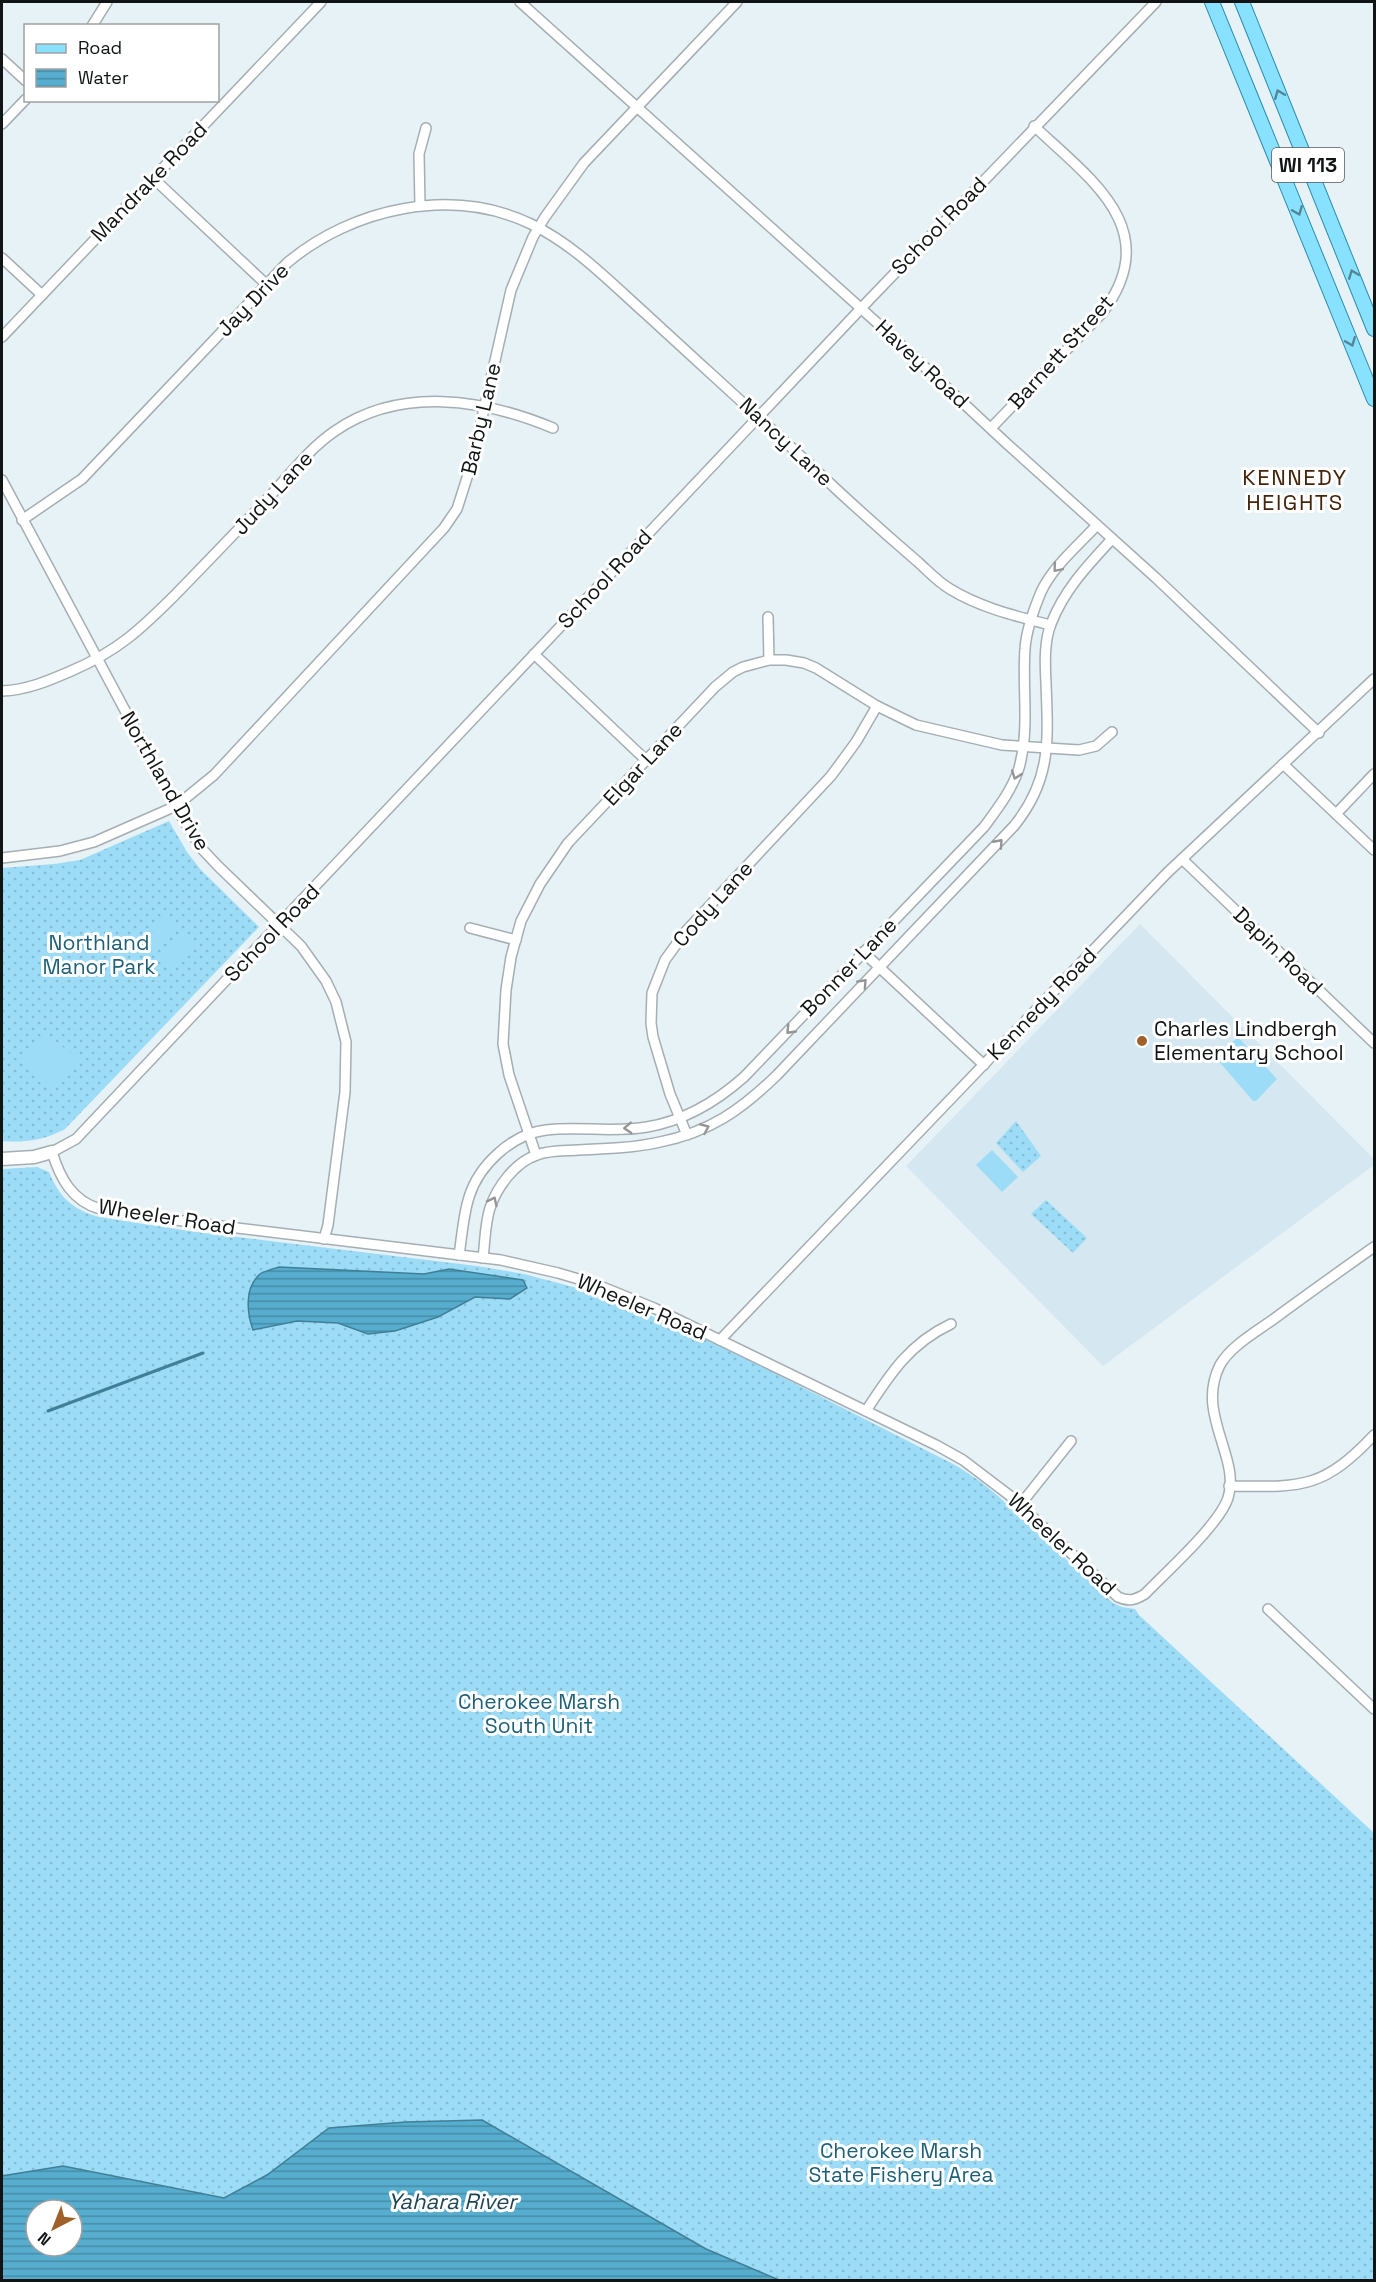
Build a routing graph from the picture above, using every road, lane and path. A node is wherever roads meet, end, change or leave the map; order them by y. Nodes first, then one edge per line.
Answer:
1 (107, 2) edge
2 (321, 2) edge
3 (520, 2) edge
4 (738, 2) edge
5 (1156, 2) edge
6 (1212, 2) edge
7 (1242, 2) edge
8 (93, 24) edge
9 (2, 59) edge
10 (24, 79) edge
11 (24, 101) edge
12 (637, 107) junction
13 (2, 124) edge
14 (1034, 126) junction
15 (426, 128) dead end
16 (153, 178) junction
17 (420, 207) junction
18 (538, 228) junction
19 (2, 258) edge
20 (267, 285) junction
21 (42, 295) junction
22 (861, 309) junction
23 (1374, 328) edge
24 (2, 337) edge
25 (1373, 394) edge
26 (484, 407) junction
27 (759, 417) junction
28 (553, 428) dead end
29 (991, 428) junction
30 (2, 480) edge
31 (22, 520) junction
32 (1097, 525) junction
33 (1112, 539) junction
34 (768, 617) dead end
35 (1031, 620) junction
36 (1050, 626) junction
37 (534, 654) junction
38 (97, 659) junction
39 (770, 660) junction
40 (1374, 680) edge
41 (2, 691) edge
42 (877, 706) junction
43 (1112, 732) dead end
44 (1319, 733) junction
45 (1024, 747) junction
46 (1048, 748) junction
47 (647, 761) junction
48 (1283, 764) junction
49 (1374, 774) edge
50 (176, 806) junction
51 (1336, 814) junction
52 (1374, 850) edge
53 (2, 858) edge
54 (1182, 859) junction
55 (279, 926) junction
56 (470, 928) dead end
57 (516, 940) junction
58 (863, 952) junction
59 (879, 966) junction
60 (1374, 1043) edge
61 (984, 1065) junction
62 (679, 1117) junction
63 (528, 1134) junction
64 (687, 1136) junction
65 (52, 1152) junction
66 (536, 1155) junction
67 (2, 1159) edge
68 (324, 1239) junction
69 (1374, 1247) edge
70 (459, 1256) junction
71 (483, 1258) junction
72 (951, 1324) dead end
73 (720, 1340) junction
74 (866, 1411) junction
75 (1374, 1435) edge
76 (1071, 1441) dead end
77 (1229, 1486) junction
78 (1020, 1505) junction
79 (1268, 1609) dead end
80 (1374, 1709) edge

1 - 8 street
2 - 16 street, Mandrake Road
3 - 12 street, Havey Road
4 - 12 street, Barby Lane
5 - 14 street, School Road
6 -> 25 main road, WI 113
23 -> 7 main road, WI 113
9 - 10 street
11 - 13 street
12 - 18 street, Barby Lane
12 - 22 street, Havey Road
14 - 22 street, School Road
14 - 29 street, Barnett Street
15 - 17 street
16 - 20 street
16 - 21 street, Mandrake Road
17 - 18 street, Jay Drive
17 - 20 street, Jay Drive
18 - 26 street, Barby Lane
18 - 27 street, Nancy Lane
19 - 21 street
20 - 31 street, Jay Drive
21 - 24 street, Mandrake Road
22 - 27 street, School Road
22 - 29 street, Havey Road
26 - 28 street, Judy Lane
26 - 38 street, Judy Lane
26 - 50 street, Barby Lane
27 - 35 street, Nancy Lane
27 - 37 street, School Road
29 - 32 street, Havey Road
30 - 31 street, Northland Drive
31 - 38 street, Northland Drive
32 - 33 street, Havey Road
32 -> 35 street, Bonner Lane
33 - 36 street, Bonner Lane
33 - 44 street, Havey Road
34 - 39 street
35 - 36 street, Nancy Lane
35 - 45 street, Bonner Lane
36 - 46 street, Bonner Lane
37 - 47 street
37 - 55 street, School Road
38 - 41 street, Judy Lane
38 - 50 street, Northland Drive
39 - 42 street, Elgar Lane
39 - 47 street, Elgar Lane
40 - 44 street, Kennedy Road
42 - 45 street, Elgar Lane
42 - 62 street, Cody Lane
43 - 46 street, Elgar Lane
44 - 48 street, Kennedy Road
45 - 46 street, Elgar Lane
45 -> 58 street, Bonner Lane
59 -> 46 street, Bonner Lane
47 - 57 street, Elgar Lane
48 - 51 street
48 - 54 street, Kennedy Road
49 - 51 street
50 - 53 street, Barby Lane
50 - 55 street, Northland Drive
51 - 52 street
54 - 60 street, Dapin Road
54 - 61 street, Kennedy Road
55 - 65 street, School Road
55 - 68 street, Northland Drive
56 - 57 street
57 - 63 street, Elgar Lane
58 - 59 street
58 -> 62 street, Bonner Lane
59 - 61 street
64 -> 59 street, Bonner Lane
61 - 73 street, Kennedy Road
62 -> 63 street, Bonner Lane
62 - 64 street, Cody Lane
63 - 66 street, Elgar Lane
63 - 70 street, Bonner Lane
64 - 66 street, Bonner Lane
65 - 67 street
65 - 68 street, Wheeler Road
71 -> 66 street
68 - 70 street, Wheeler Road
69 - 77 street
70 - 71 street, Wheeler Road
71 - 73 street, Wheeler Road
72 - 74 street
73 - 74 street, Wheeler Road
74 - 78 street, Wheeler Road
75 - 77 street
76 - 78 street
77 - 78 street, Wheeler Road
79 - 80 street

